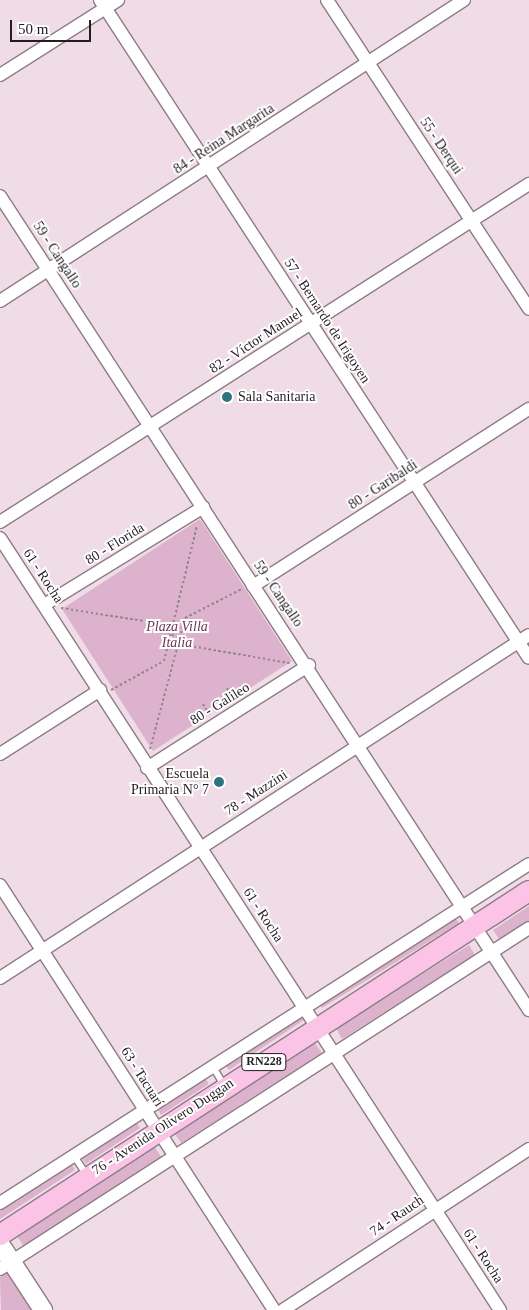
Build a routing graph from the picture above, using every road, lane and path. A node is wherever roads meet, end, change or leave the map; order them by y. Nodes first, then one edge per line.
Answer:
1 (118, 0) edge
2 (327, 0) edge
3 (464, 0) edge
4 (103, 4) edge
5 (367, 64) junction
6 (0, 75) edge
7 (208, 167) junction
8 (529, 184) edge
9 (0, 196) edge
10 (472, 220) junction
11 (49, 270) junction
12 (0, 301) edge
13 (529, 309) edge
14 (311, 323) junction
15 (529, 409) edge
16 (153, 428) junction
17 (415, 483) junction
18 (202, 508) junction
19 (0, 522) edge
20 (0, 538) edge
21 (253, 585) junction
22 (44, 606) junction
23 (170, 633) junction
24 (180, 638) junction
25 (524, 638) edge
26 (179, 644) junction
27 (529, 658) edge
28 (309, 666) junction
29 (101, 693) junction
30 (357, 746) junction
31 (0, 754) edge
32 (147, 768) junction
33 (201, 847) junction
34 (529, 864) edge
35 (0, 885) edge
36 (529, 891) edge
37 (462, 907) junction
38 (475, 925) junction
39 (529, 928) edge
40 (42, 951) junction
41 (491, 953) junction
42 (0, 978) edge
43 (304, 1005) junction
44 (529, 1010) edge
45 (319, 1028) junction
46 (334, 1052) junction
47 (213, 1067) junction
48 (225, 1086) junction
49 (146, 1110) junction
50 (157, 1130) junction
51 (529, 1149) edge
52 (174, 1155) junction
53 (74, 1156) junction
54 (87, 1176) junction
55 (0, 1203) edge
56 (435, 1209) junction
57 (0, 1235) edge
58 (0, 1244) edge
59 (6, 1266) edge
60 (43, 1310) edge
61 (274, 1310) edge
62 (283, 1310) edge
63 (500, 1310) edge

1 - 4 street
2 - 5 street, 55 - Derqui
3 - 5 street, 84 - Reina Margarita
4 - 6 street
4 - 7 street, 57 - Bernardo de Irigoyen
5 - 7 street, 84 - Reina Margarita
5 - 10 street, 55 - Derqui
7 - 11 street, 84 - Reina Margarita
7 - 14 street, 57 - Bernardo de Irigoyen
8 - 10 street, 82 - Víctor Manuel
9 - 11 street, 59 - Cangallo
10 - 13 street, 55 - Derqui
10 - 14 street, 82 - Víctor Manuel
11 - 12 street, 84 - Reina Margarita
11 - 16 street, 59 - Cangallo
14 - 16 street, 82 - Víctor Manuel
14 - 17 street, 57 - Bernardo de Irigoyen
15 - 17 street, 80 - Garibaldi
16 - 18 street, 59 - Cangallo
16 - 19 street, 82 - Víctor Manuel
17 - 21 street, 80 - Garibaldi
17 - 25 street, 57 - Bernardo de Irigoyen
18 - 21 street, 59 - Cangallo
18 - 22 street, 80 - Florida
18 - 23 path
20 - 22 street, 61 - Rocha
21 - 24 path
21 - 28 street, 59 - Cangallo
22 - 23 path
22 - 29 street, 61 - Rocha
23 - 24 path
23 - 29 path
24 - 26 path
25 - 27 street, 57 - Bernardo de Irigoyen
25 - 30 street, 78 - Mazzini
26 - 28 path
26 - 32 path
28 - 30 street, 59 - Cangallo
28 - 32 street, 80 - Galileo
29 - 31 street
29 - 32 street, 61 - Rocha
30 - 33 street, 78 - Mazzini
30 - 37 street, 59 - Cangallo
32 - 33 street, 61 - Rocha
33 - 40 street, 78 - Mazzini
33 - 43 street, 61 - Rocha
34 - 37 street, 76 - Avenida Olivero Duggan
35 - 40 street, 63 - Tacuarí
36 - 38 highway, 76 - Avenida Olivero Duggan / RN228
37 - 38 street, 59 - Cangallo
37 - 43 street, 76 - Avenida Olivero Duggan
38 - 41 street, 59 - Cangallo
38 - 45 highway, 76 - Avenida Olivero Duggan / RN228
39 - 41 street
40 - 42 street, 78 - Mazzini
40 - 49 street, 63 - Tacuarí
41 - 44 street, 59 - Cangallo
41 - 46 street
43 - 45 street, 61 - Rocha
43 - 47 street, 76 - Avenida Olivero Duggan
45 - 46 street, 61 - Rocha
45 - 48 highway, 76 - Avenida Olivero Duggan / RN228
46 - 52 street
46 - 56 street, 61 - Rocha
47 - 48 lane
47 - 49 street, 76 - Avenida Olivero Duggan
48 - 50 highway, 76 - Avenida Olivero Duggan / RN228
49 - 50 street, 63 - Tacuarí
49 - 53 street, 76 - Avenida Olivero Duggan
50 - 52 street, 63 - Tacuarí
50 - 54 highway, 76 - Avenida Olivero Duggan / RN228
51 - 56 street, 74 - Rauch
52 - 59 street
52 - 61 street, 63 - Tacuarí
53 - 54 lane
53 - 55 street, 76 - Avenida Olivero Duggan
54 - 57 highway, 76 - Avenida Olivero Duggan / RN228
56 - 62 street, 74 - Rauch
56 - 63 street, 61 - Rocha
58 - 59 main road
59 - 60 main road

